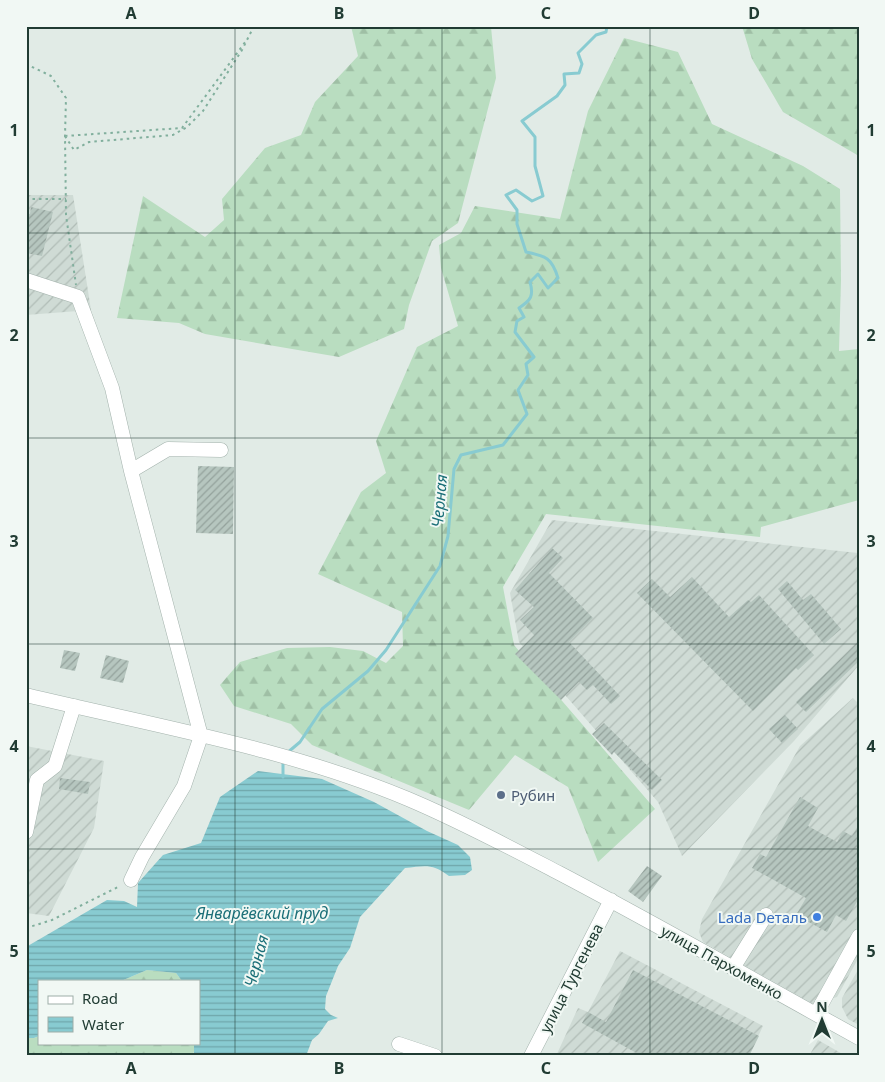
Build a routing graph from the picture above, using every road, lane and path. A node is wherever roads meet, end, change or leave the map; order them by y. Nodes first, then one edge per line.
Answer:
1 (256, 26) edge
2 (250, 36) junction
3 (26, 64) edge
4 (65, 136) junction
5 (26, 199) edge
6 (66, 199) junction
7 (26, 280) edge
8 (78, 297) junction
9 (221, 450) dead end
10 (130, 471) junction
11 (26, 695) edge
12 (74, 706) junction
13 (202, 736) junction
14 (26, 832) edge
15 (131, 880) joint
16 (611, 900) junction
17 (766, 915) dead end
18 (26, 928) edge
19 (859, 936) edge
20 (733, 968) junction
21 (816, 1014) junction
22 (859, 1038) edge
23 (399, 1044) dead end
24 (435, 1056) edge
25 (531, 1056) edge

1 - 2 path
2 - 4 path
2 - 4 path
3 - 4 path
4 - 6 path
5 - 6 path
6 - 8 path
7 - 8 street
8 - 10 street
9 - 10 street
10 - 13 street
11 - 12 street, улица Пархоменко
12 - 13 street, улица Пархоменко
12 - 14 street
13 - 15 street
13 - 16 street, улица Пархоменко
15 - 18 path
16 - 20 street, улица Пархоменко
16 - 25 street, улица Тургенева
17 - 20 street
19 - 21 street
20 - 21 street, улица Пархоменко
21 - 22 street, улица Пархоменко
23 - 24 street

